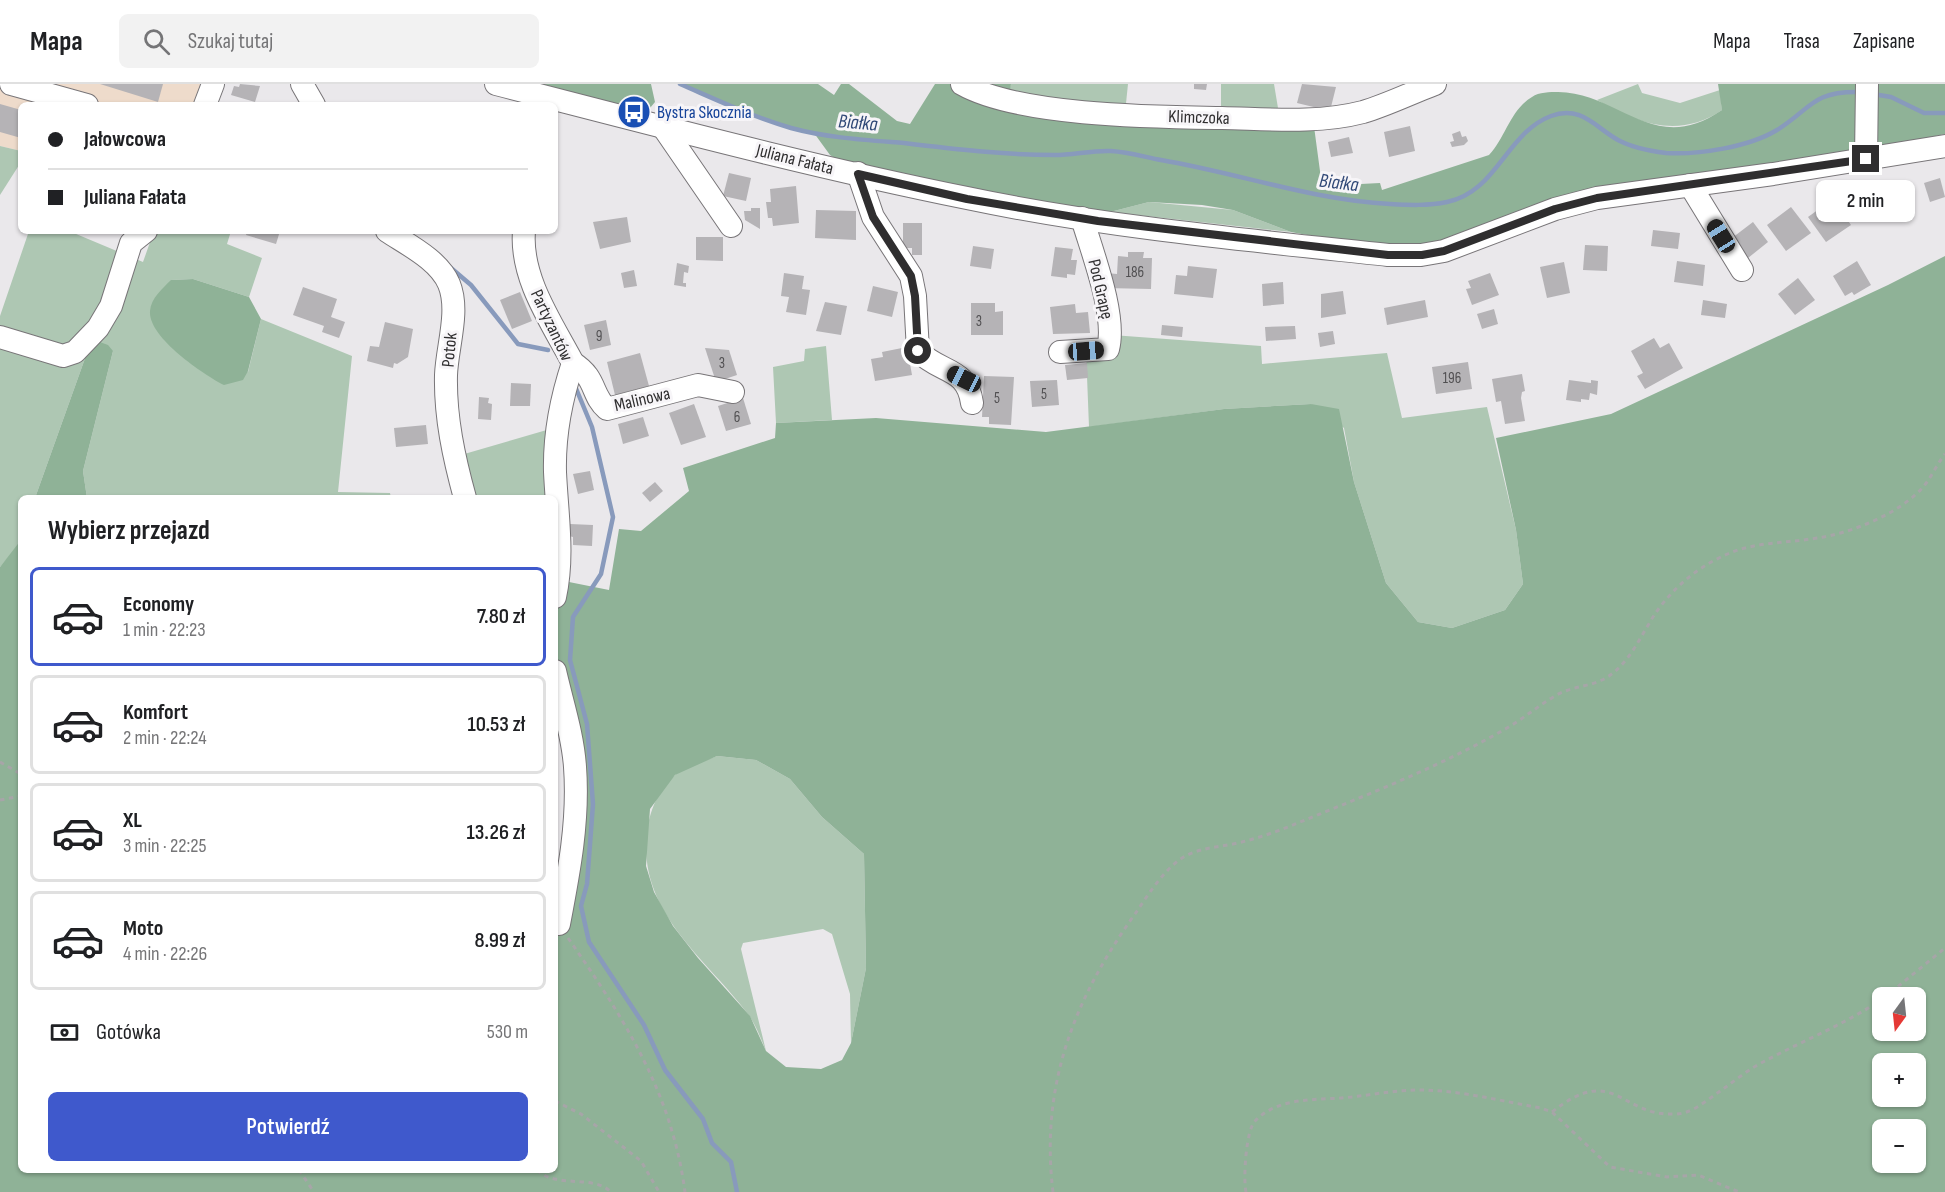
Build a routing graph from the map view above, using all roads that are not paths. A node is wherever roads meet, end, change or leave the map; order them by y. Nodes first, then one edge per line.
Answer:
1 (11, 84) edge
2 (213, 84) edge
3 (302, 84) edge
4 (496, 84) edge
5 (962, 84) edge
6 (1435, 84) edge
7 (1867, 84) edge
8 (546, 101) edge
9 (76, 102) edge
10 (206, 102) edge
11 (312, 102) edge
12 (558, 104) edge
13 (663, 127) junction
14 (1945, 146) edge
15 (1866, 159) junction
16 (858, 174) junction
17 (1690, 185) junction
18 (1082, 218) junction
19 (731, 226) dead end
20 (142, 234) edge
21 (391, 234) edge
22 (524, 234) edge
23 (1742, 270) dead end
24 (0, 337) edge
25 (1060, 352) dead end
26 (573, 363) junction
27 (733, 392) dead end
28 (972, 402) dead end
29 (464, 495) edge
30 (558, 573) edge
31 (558, 685) edge
32 (558, 859) edge
33 (569, 873) junction
34 (559, 924) road end

1 - 9 street
2 - 10 street
3 - 11 street
4 - 8 street, Juliana Fałata
5 - 6 street, Klimczoka
7 - 15 street
12 - 13 street, Juliana Fałata
13 - 16 street, Juliana Fałata
13 - 19 street
14 - 15 street, Juliana Fałata
15 - 17 street, Juliana Fałata
16 - 18 street, Juliana Fałata
16 - 28 street
17 - 18 street, Juliana Fałata
17 - 23 street
18 - 25 street, Pod Grapę
20 - 24 street
21 - 29 street, Potok
22 - 26 street, Partyzantów
26 - 27 street, Malinowa
26 - 30 street, Partyzantów
31 - 33 street
32 - 33 street
33 - 34 street

